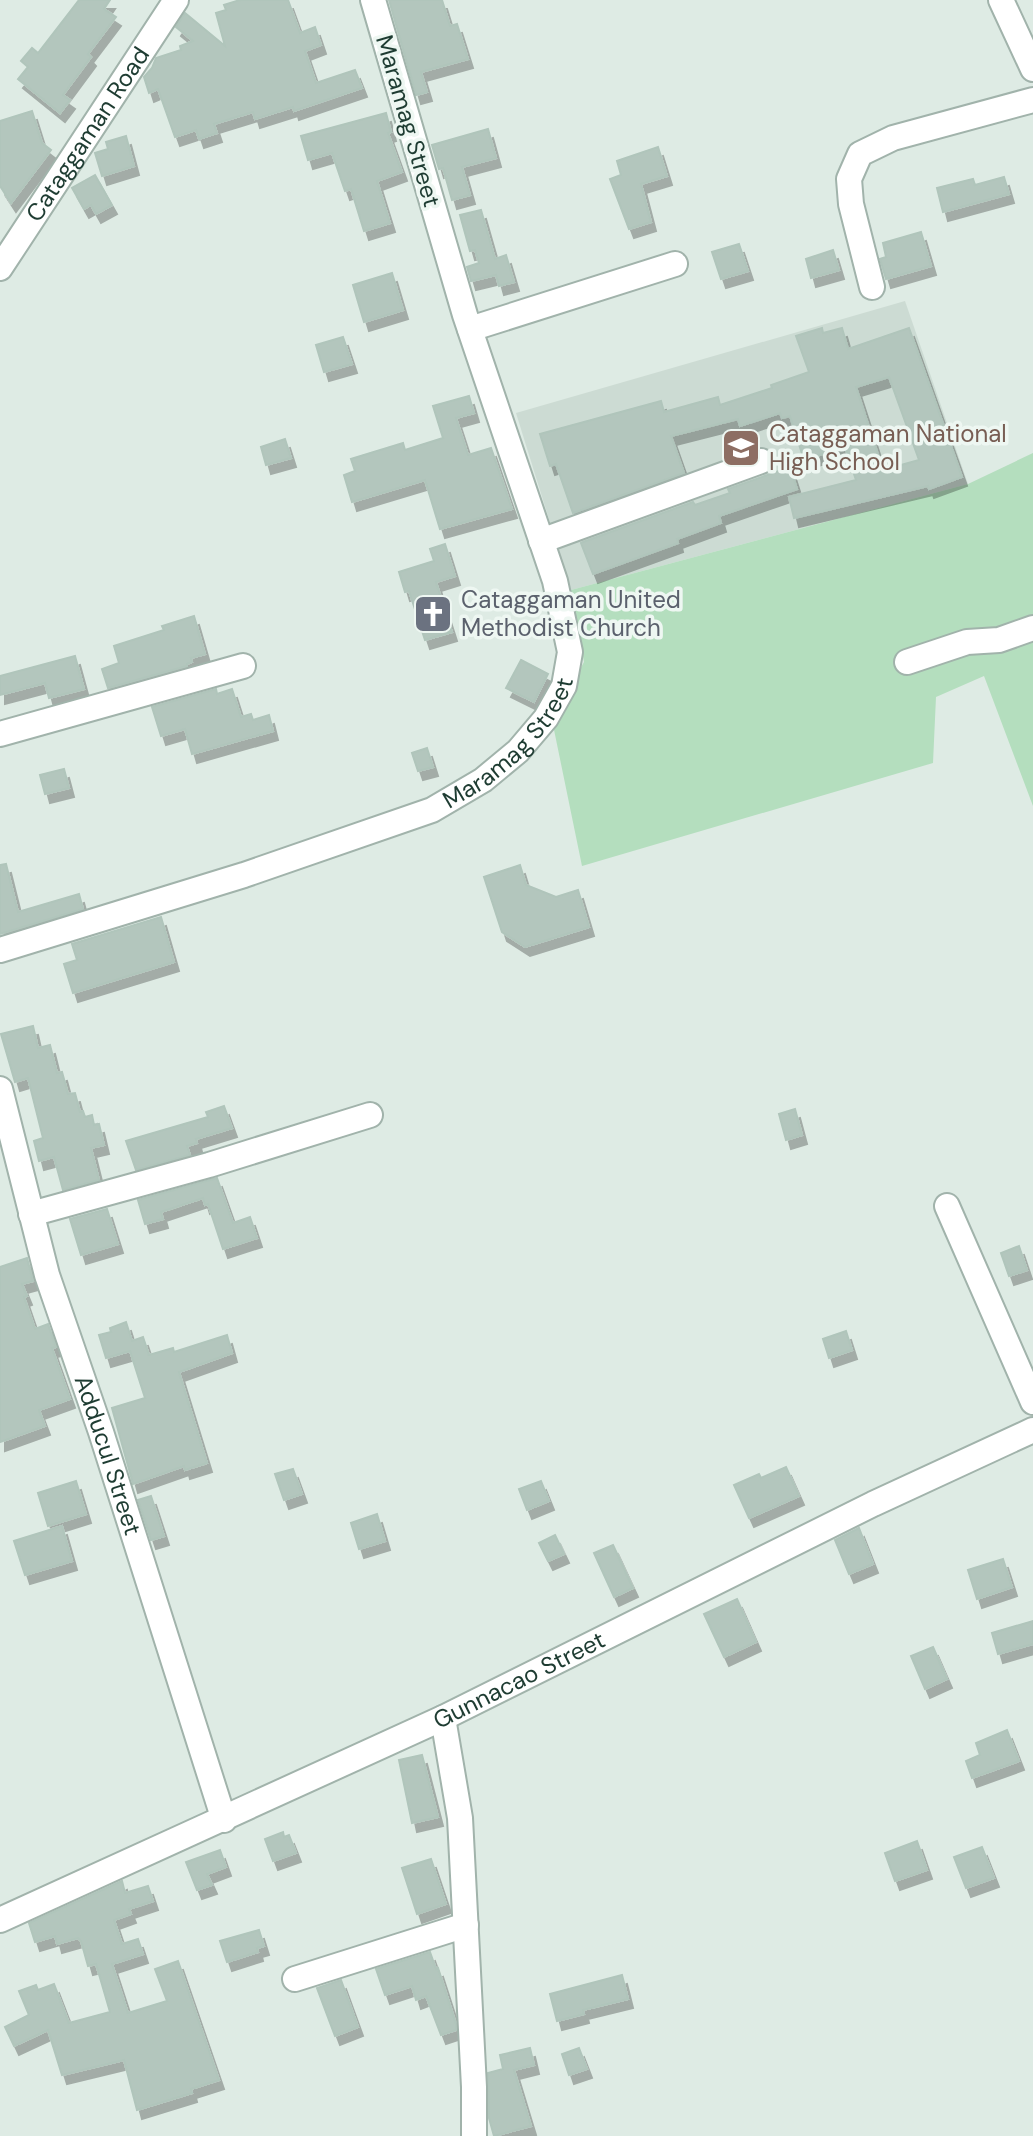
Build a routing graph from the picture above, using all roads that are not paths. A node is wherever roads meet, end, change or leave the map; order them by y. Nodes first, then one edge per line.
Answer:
1 (176, 0) edge
2 (373, 0) edge
3 (1001, 0) edge
4 (1033, 69) edge
5 (1033, 100) edge
6 (675, 264) dead end
7 (0, 268) edge
8 (872, 287) dead end
9 (470, 329) junction
10 (761, 461) dead end
11 (541, 541) junction
12 (1033, 628) edge
13 (907, 662) dead end
14 (243, 666) dead end
15 (0, 734) edge
16 (0, 950) edge
17 (0, 1089) edge
18 (370, 1115) dead end
19 (947, 1206) dead end
20 (31, 1214) junction
21 (1033, 1402) edge
22 (1033, 1430) edge
23 (443, 1718) junction
24 (224, 1820) junction
25 (0, 1920) edge
26 (466, 1925) junction
27 (295, 1979) dead end
28 (474, 2136) edge

1 - 7 street, Cataggaman Road
2 - 9 street, Maramag Street
3 - 4 street
5 - 8 street
6 - 9 street
9 - 11 street, Maramag Street
10 - 11 street
11 - 16 street, Maramag Street
12 - 13 street
14 - 15 street
17 - 20 street, Adducul Street
18 - 20 street
19 - 21 street
20 - 24 street, Adducul Street
22 - 23 street, Gunnacao Street
23 - 24 street, Gunnacao Street
23 - 26 street
24 - 25 street, Gunnacao Street
26 - 27 street
26 - 28 street

